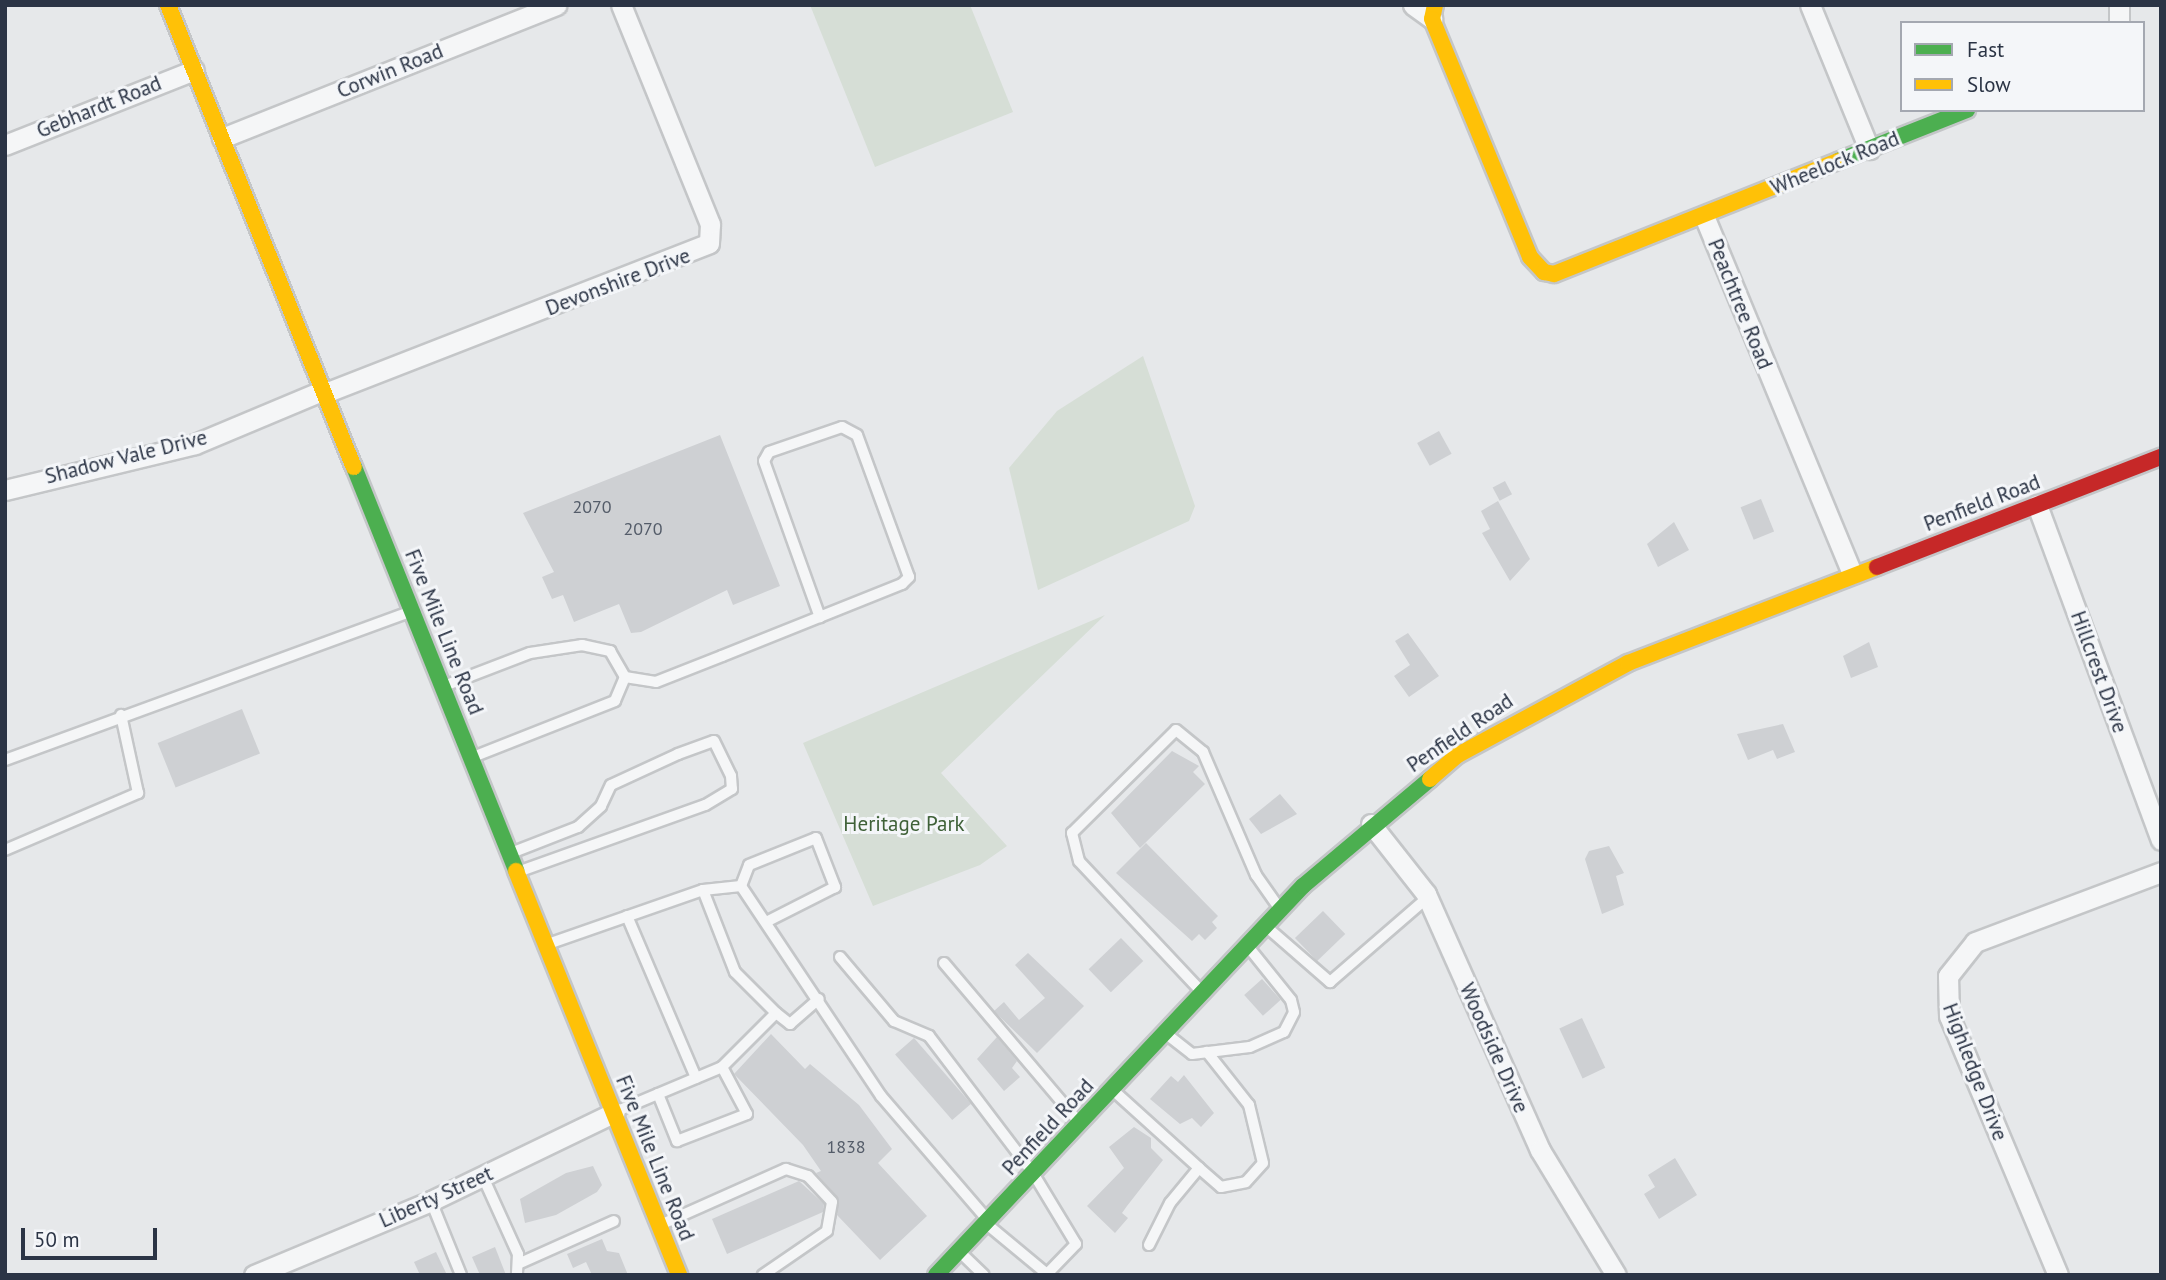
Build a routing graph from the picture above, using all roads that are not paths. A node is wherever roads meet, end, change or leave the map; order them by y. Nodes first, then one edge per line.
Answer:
1 (168, 5) edge
2 (557, 5) edge
3 (621, 5) edge
4 (1413, 5) edge
5 (1810, 5) edge
6 (1434, 12) edge
7 (194, 70) junction
8 (1962, 112) edge
9 (222, 138) junction
10 (5, 145) edge
11 (1869, 149) junction
12 (1704, 216) junction
13 (325, 392) junction
14 (2161, 457) edge
15 (5, 490) edge
16 (2037, 505) junction
17 (1852, 574) junction
18 (413, 610) junction
19 (820, 617) junction
20 (625, 677) junction
21 (443, 686) junction
22 (121, 715) junction
23 (473, 757) junction
24 (5, 760) edge
25 (1371, 824) junction
26 (2161, 840) edge
27 (5, 850) edge
28 (511, 853) junction
29 (518, 872) junction
30 (2161, 872) edge
31 (741, 886) junction
32 (703, 890) junction
33 (1427, 898) junction
34 (1281, 910) junction
35 (627, 916) junction
36 (766, 922) junction
37 (1266, 926) junction
38 (547, 944) junction
39 (1247, 947) junction
40 (840, 957) dead end
41 (944, 963) dead end
42 (1203, 993) junction
43 (819, 999) junction
44 (776, 1013) junction
45 (1166, 1032) junction
46 (1207, 1052) junction
47 (722, 1067) junction
48 (695, 1078) junction
49 (1112, 1089) junction
50 (659, 1094) junction
51 (615, 1112) junction
52 (1080, 1123) junction
53 (1199, 1168) junction
54 (1033, 1173) junction
55 (483, 1177) junction
56 (431, 1201) junction
57 (614, 1221) dead end
58 (987, 1222) junction
59 (660, 1225) junction
60 (1149, 1245) dead end
61 (959, 1251) junction
62 (518, 1269) edge
63 (254, 1275) edge
64 (461, 1275) edge
65 (680, 1275) edge
66 (763, 1275) edge
67 (936, 1275) edge
68 (984, 1275) edge
69 (1616, 1275) edge
70 (2058, 1275) edge

1 - 7 main road, Five Mile Line Road
2 - 9 street, Corwin Road
3 - 13 street, Devonshire Drive
4 - 6 street, Peachtree Road
5 - 11 street
6 - 12 main road, Peachtree Road
7 - 9 main road, Five Mile Line Road
7 - 10 street, Gebhardt Road
8 - 11 main road, Wheelock Road
9 - 13 main road, Five Mile Line Road
11 - 12 main road, Wheelock Road
12 - 17 street, Peachtree Road
13 - 15 street, Shadow Vale Drive
13 - 18 main road, Five Mile Line Road
14 - 16 main road, Penfield Road
16 - 17 main road, Penfield Road
16 - 26 street, Hillcrest Drive
17 - 25 main road, Penfield Road
18 - 21 main road, Five Mile Line Road
18 - 22 lane
19 - 19 lane
19 - 20 lane
20 - 21 lane
20 - 23 lane
21 - 23 main road, Five Mile Line Road
22 - 24 lane
22 - 27 lane
23 - 28 main road, Five Mile Line Road
25 - 33 street, Woodside Drive
25 - 34 main road, Penfield Road
28 - 29 main road, Five Mile Line Road
28 - 29 lane
29 - 38 main road, Five Mile Line Road
30 - 70 street, Highledge Drive
31 - 32 lane
31 - 36 lane
31 - 36 lane
32 - 35 lane
32 - 44 lane
33 - 37 lane
33 - 69 street, Woodside Drive
34 - 37 main road, Penfield Road
34 - 42 lane
35 - 38 lane
35 - 48 lane
36 - 43 lane
37 - 39 main road, Penfield Road
38 - 51 main road, Five Mile Line Road
39 - 42 main road, Penfield Road
39 - 46 lane
40 - 54 lane
41 - 52 lane
42 - 45 main road, Penfield Road
43 - 44 lane
43 - 58 lane
44 - 47 lane
45 - 46 lane
45 - 49 main road, Penfield Road
46 - 53 lane
47 - 48 lane
47 - 50 lane
48 - 50 lane
49 - 52 main road, Penfield Road
49 - 53 lane
50 - 51 lane
51 - 55 street, Liberty Street
51 - 59 main road, Five Mile Line Road
52 - 54 main road, Penfield Road
53 - 60 lane
54 - 58 main road, Penfield Road
54 - 58 lane
55 - 56 street, Liberty Street
55 - 62 lane
56 - 63 street, Liberty Street
56 - 64 lane
57 - 62 lane
58 - 61 main road, Penfield Road
59 - 65 main road, Five Mile Line Road
59 - 66 lane
61 - 67 main road, Penfield Road
61 - 68 lane

